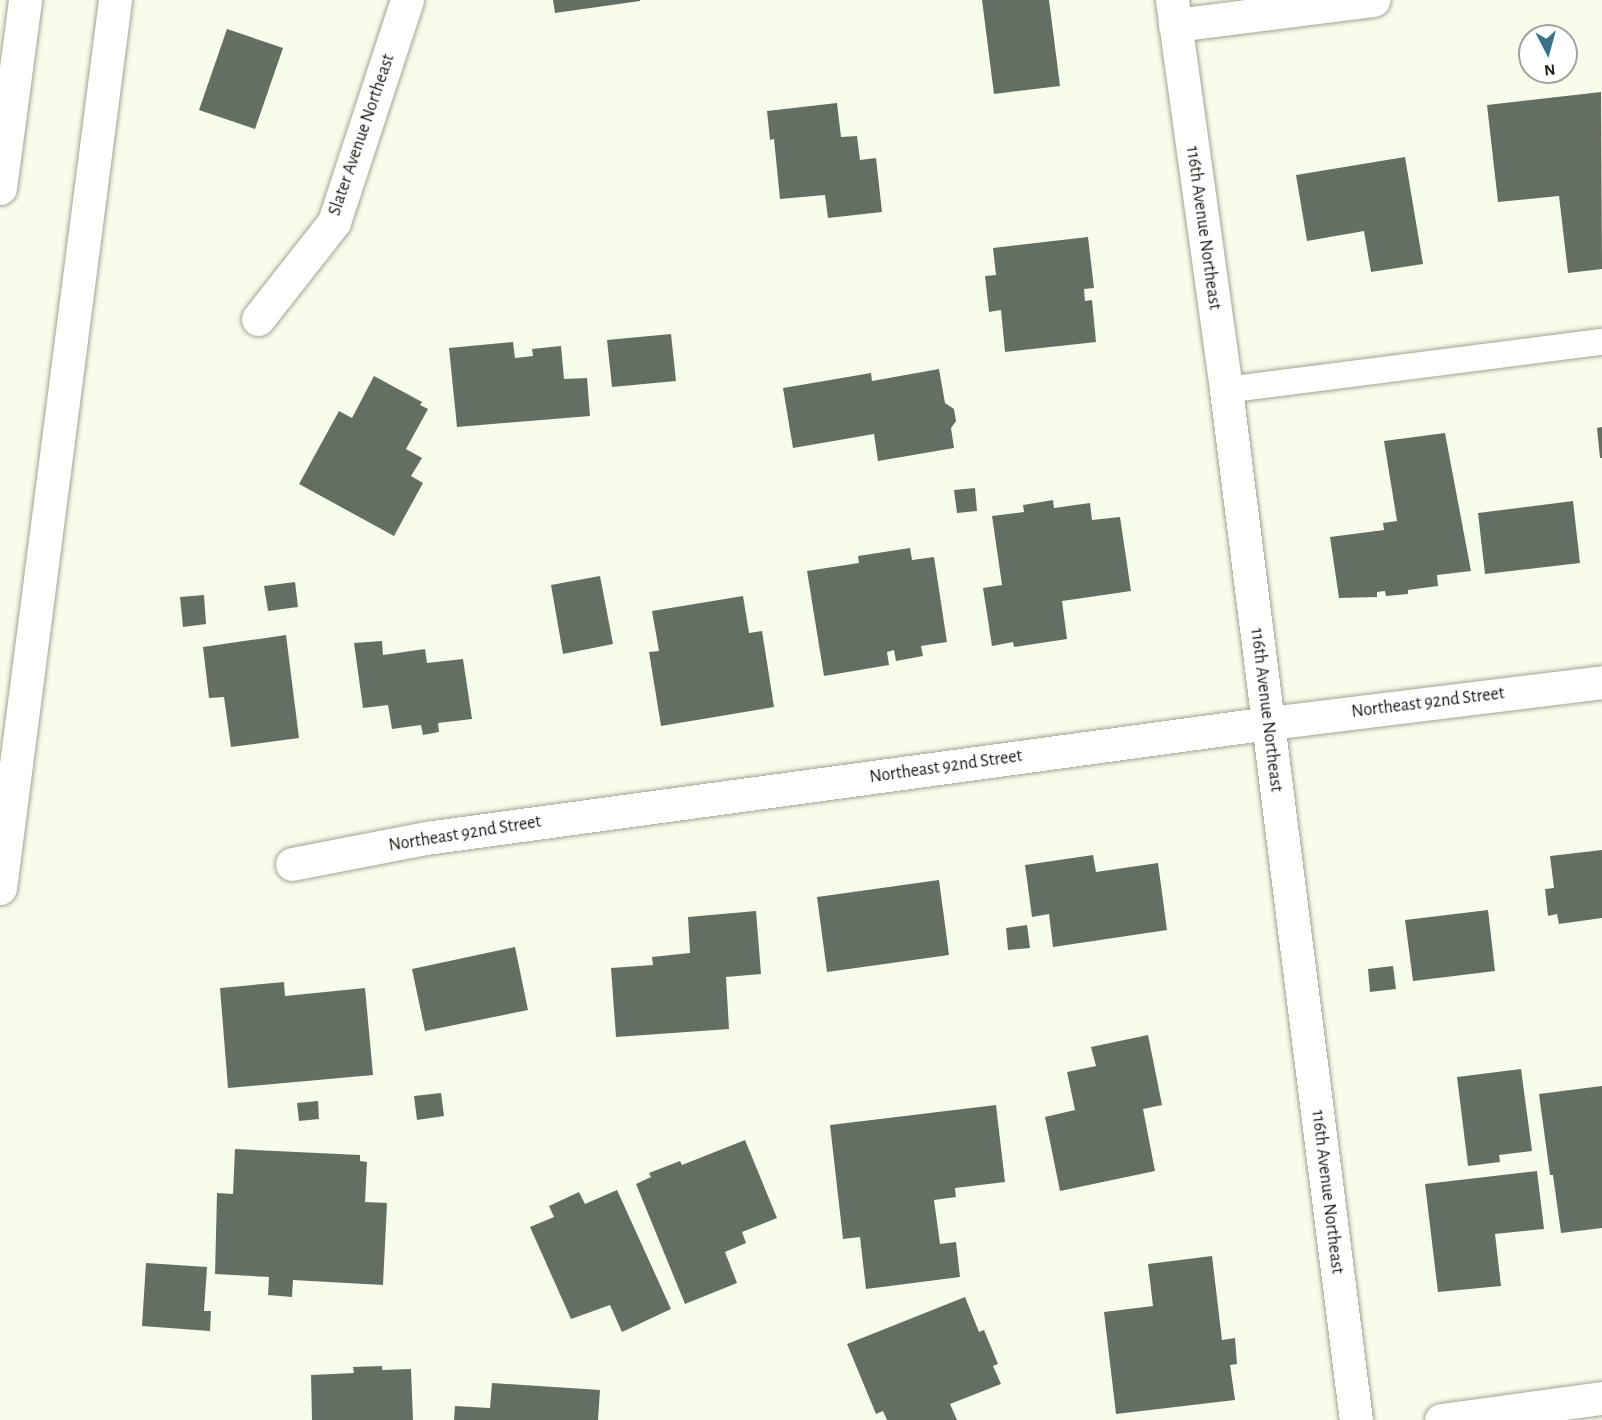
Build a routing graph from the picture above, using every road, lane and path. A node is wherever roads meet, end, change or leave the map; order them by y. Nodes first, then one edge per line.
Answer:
1 (25, 0) edge
2 (115, 0) edge
3 (407, 0) edge
4 (1374, 0) edge
5 (1174, 13) edge
6 (0, 188) edge
7 (258, 319) dead end
8 (1602, 342) edge
9 (1226, 390) junction
10 (1602, 682) edge
11 (1269, 723) junction
12 (292, 864) dead end
13 (0, 888) edge
14 (1602, 1398) edge
15 (1356, 1420) edge
16 (1441, 1420) edge

1 - 6 main road
2 - 13 main road
3 - 7 main road, Slater Avenue Northeast
4 - 5 main road
5 - 9 main road, 116th Avenue Northeast
8 - 9 lane
9 - 11 main road, 116th Avenue Northeast
10 - 11 main road, Northeast 92nd Street
11 - 12 main road, Northeast 92nd Street
11 - 15 main road, 116th Avenue Northeast
14 - 16 main road

